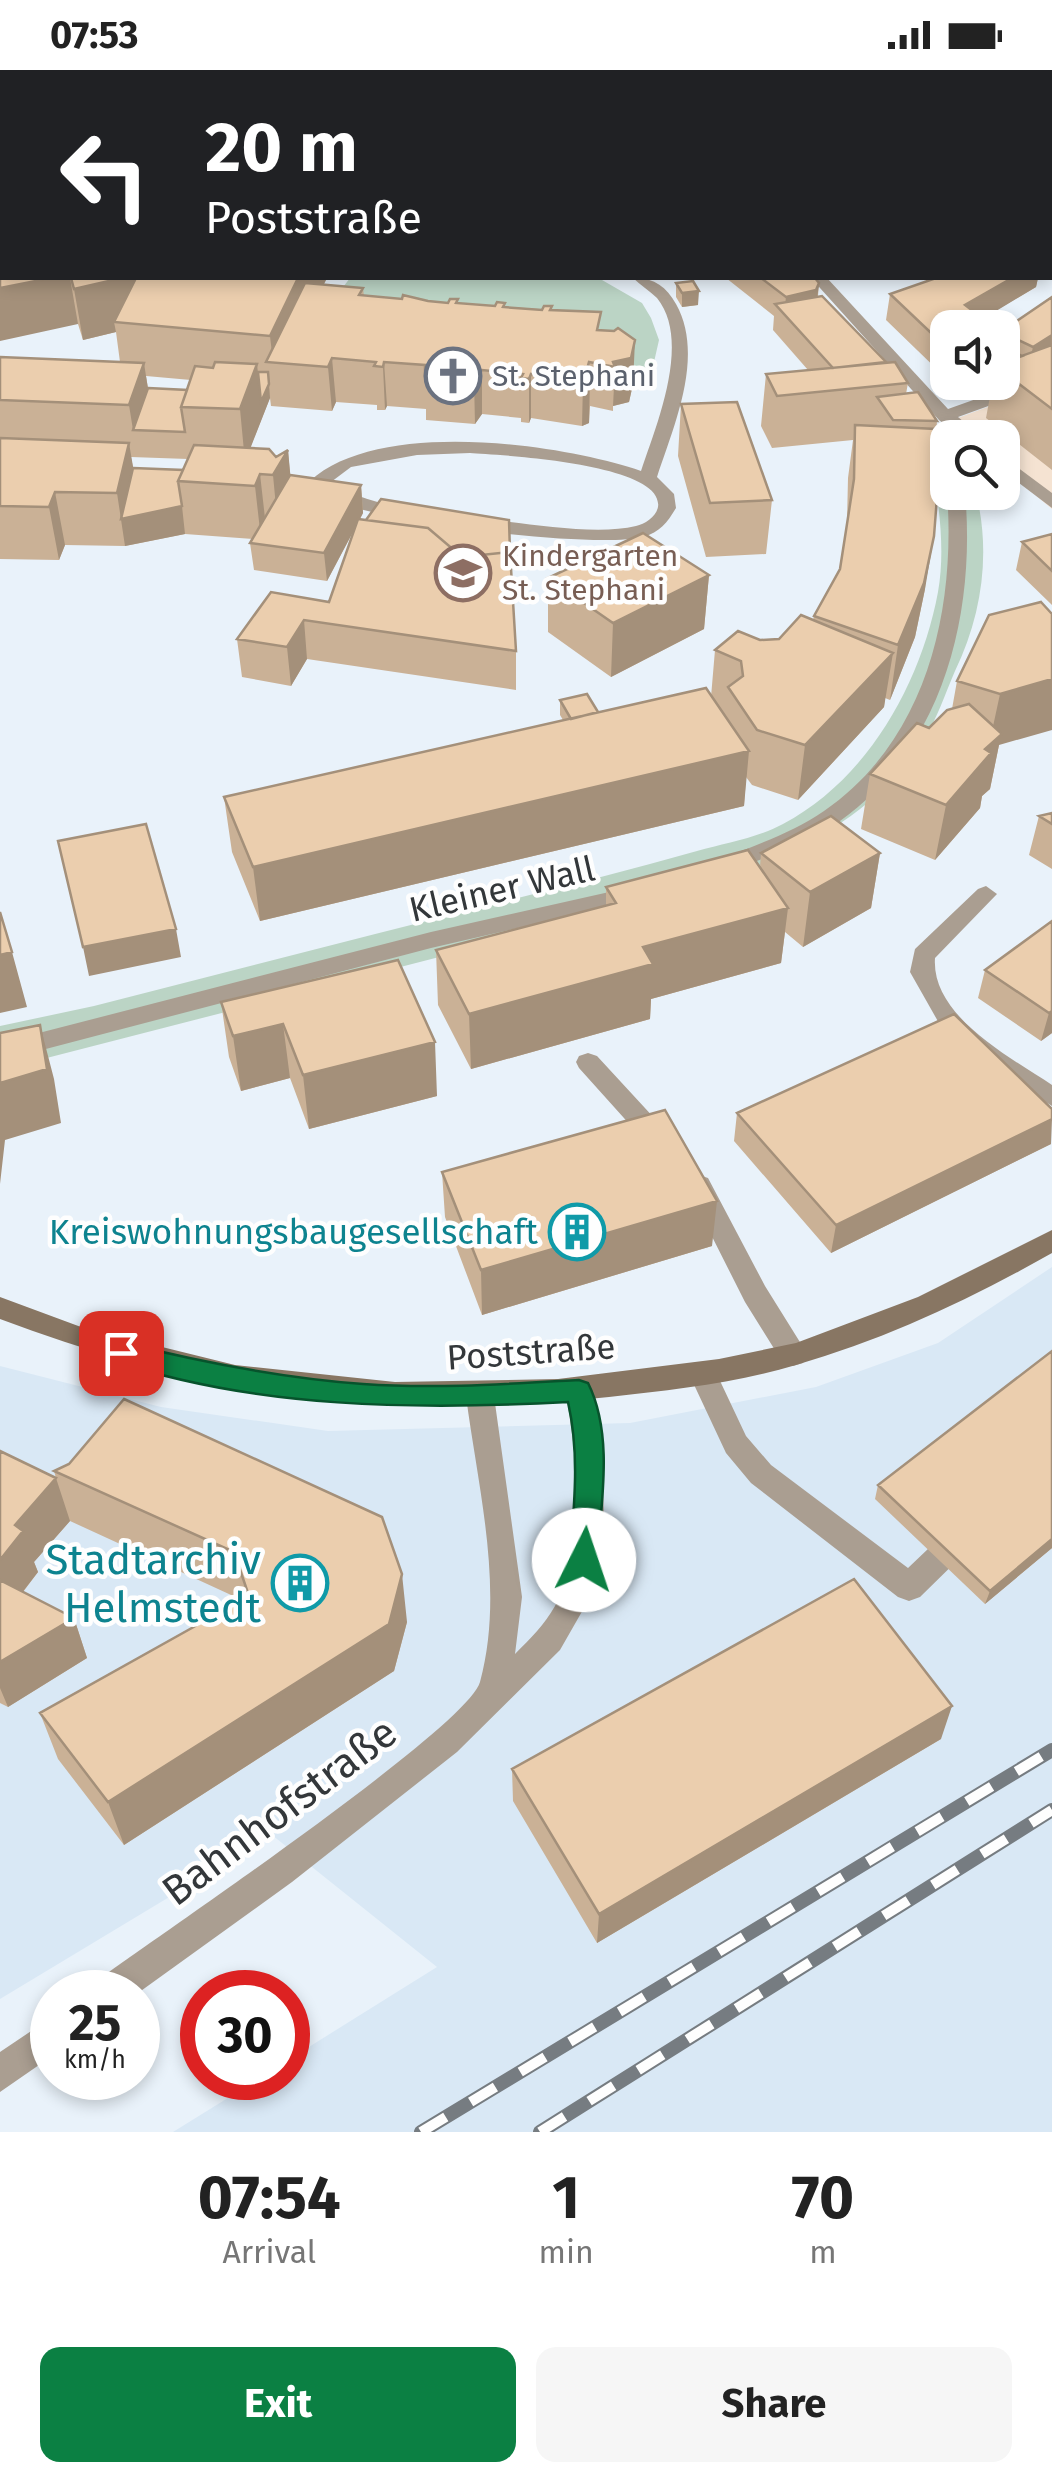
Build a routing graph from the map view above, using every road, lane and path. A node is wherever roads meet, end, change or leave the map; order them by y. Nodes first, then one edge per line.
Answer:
1 (645, 280) edge
2 (821, 280) edge
3 (1052, 377) edge
4 (945, 416) junction
5 (950, 420) edge
6 (1020, 476) edge
7 (647, 479) junction
8 (1052, 502) edge
9 (959, 510) edge
10 (692, 878) edge
11 (656, 888) edge
12 (986, 894) dead end
13 (0, 1052) edge
14 (588, 1062) dead end
15 (1052, 1097) edge
16 (1052, 1240) edge
17 (0, 1308) edge
18 (793, 1355) junction
19 (704, 1374) junction
20 (579, 1390) junction
21 (480, 1396) junction
22 (980, 1519) edge
23 (494, 1693) junction
24 (140, 1970) edge
25 (30, 2052) edge
26 (0, 2074) edge

1 - 7 street
2 - 4 street
3 - 4 street
4 - 5 street
6 - 8 street
7 - 7 street
9 - 10 street
11 - 13 street, Kleiner Wall
12 - 15 street
14 - 18 street
16 - 18 main road, Poststraße
17 - 21 main road, Poststraße
18 - 19 main road, Poststraße
19 - 20 main road, Poststraße
19 - 22 street
20 - 21 main road, Poststraße
20 - 23 street, Bahnhofstraße
21 - 23 street
23 - 24 street, Bahnhofstraße
25 - 26 street

